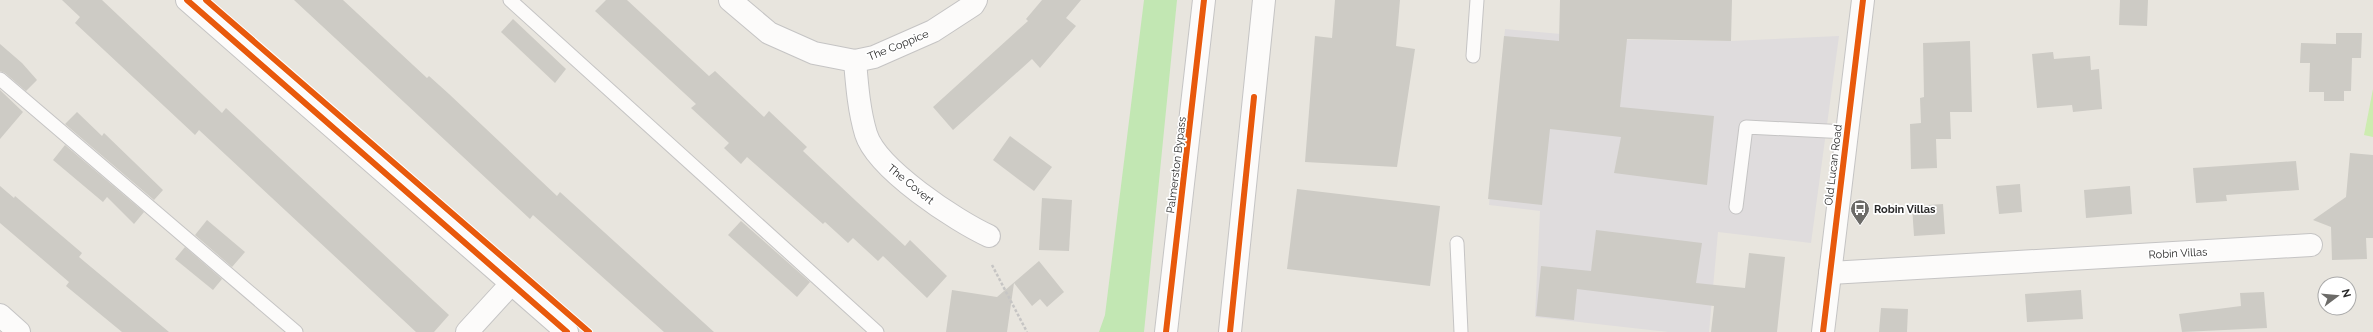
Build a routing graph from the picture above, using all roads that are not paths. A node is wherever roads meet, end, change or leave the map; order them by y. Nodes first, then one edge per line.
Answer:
1 (187, 0) edge
2 (510, 0) edge
3 (730, 0) edge
4 (976, 0) edge
5 (1204, 0) edge
6 (1264, 0) edge
7 (1477, 0) edge
8 (1863, 0) edge
9 (1473, 56) dead end
10 (855, 61) junction
11 (0, 79) edge
12 (1847, 132) junction
13 (1736, 206) dead end
14 (988, 236) dead end
15 (1457, 243) dead end
16 (2310, 245) dead end
17 (1830, 273) junction
18 (511, 284) junction
19 (0, 314) edge
20 (19, 332) edge
21 (296, 332) edge
22 (467, 332) edge
23 (567, 332) edge
24 (877, 332) edge
25 (1166, 332) edge
26 (1230, 332) edge
27 (1461, 332) edge
28 (1823, 332) edge

1 - 18 street
2 - 24 lane
3 - 10 street, The Coppice
4 - 10 street, The Coppice
5 - 25 street, Palmerston Bypass
6 - 26 street
7 - 9 lane
8 - 12 street, Old Lucan Road
10 - 14 street, The Covert
11 - 21 lane
12 - 13 lane
12 - 17 street, Old Lucan Road
15 - 27 lane
16 - 17 street, Robin Villas
17 - 28 street, Old Lucan Road
18 - 22 street
18 - 23 street
19 - 20 street

